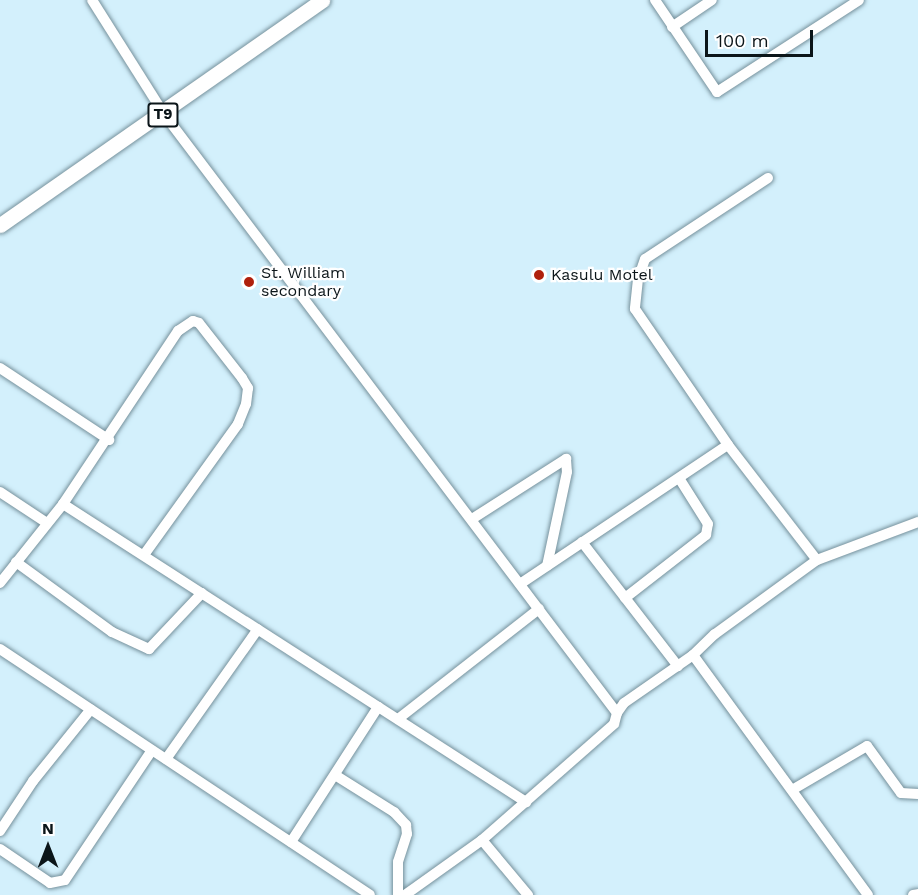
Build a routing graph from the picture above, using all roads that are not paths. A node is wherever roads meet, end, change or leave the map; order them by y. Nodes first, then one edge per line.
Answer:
1 (92, 0) edge
2 (322, 0) edge
3 (655, 0) edge
4 (712, 0) edge
5 (859, 0) edge
6 (672, 27) junction
7 (164, 114) junction
8 (768, 178) dead end
9 (1, 220) edge
10 (0, 368) edge
11 (109, 440) junction
12 (728, 445) junction
13 (679, 478) junction
14 (0, 492) edge
15 (63, 504) junction
16 (472, 519) junction
17 (918, 522) edge
18 (47, 523) junction
19 (582, 542) junction
20 (144, 555) junction
21 (817, 560) junction
22 (16, 562) junction
23 (547, 566) junction
24 (0, 583) edge
25 (520, 584) junction
26 (202, 593) junction
27 (625, 598) junction
28 (539, 609) junction
29 (258, 629) junction
30 (0, 649) edge
31 (693, 655) junction
32 (678, 666) junction
33 (378, 707) junction
34 (91, 709) junction
35 (617, 713) junction
36 (398, 719) junction
37 (152, 750) junction
38 (166, 759) junction
39 (335, 775) junction
40 (792, 790) junction
41 (918, 794) edge
42 (526, 802) junction
43 (0, 831) edge
44 (482, 840) junction
45 (291, 842) junction
46 (0, 849) edge
47 (918, 894) edge
48 (370, 895) edge
49 (398, 895) edge
50 (405, 895) edge
51 (528, 895) edge
52 (868, 895) edge
53 (913, 895) edge

1 - 7 street
2 - 7 highway, T9
3 - 6 street
4 - 6 street
5 - 6 street
7 - 9 highway, T9
7 - 16 street
8 - 12 street
10 - 11 street
11 - 15 street
11 - 20 street
12 - 13 street
12 - 21 street
13 - 19 street
13 - 27 street
14 - 18 street
15 - 18 street
15 - 20 street
16 - 23 street
16 - 25 street
17 - 21 street
18 - 22 street
19 - 23 street
19 - 27 street
20 - 26 street
21 - 31 street
22 - 24 street
22 - 26 street
23 - 25 street
25 - 28 street
26 - 29 street
27 - 32 street
28 - 35 street
28 - 36 street
29 - 33 street
29 - 38 street
30 - 34 street
31 - 32 street
31 - 40 street
32 - 35 street
33 - 36 street
33 - 39 street
34 - 37 street
34 - 43 street
35 - 42 street
36 - 42 street
37 - 38 street
37 - 46 street
38 - 45 street
39 - 45 street
39 - 49 street
40 - 41 street
40 - 52 street
42 - 44 street
44 - 50 street
44 - 51 street
45 - 48 street
47 - 53 street

